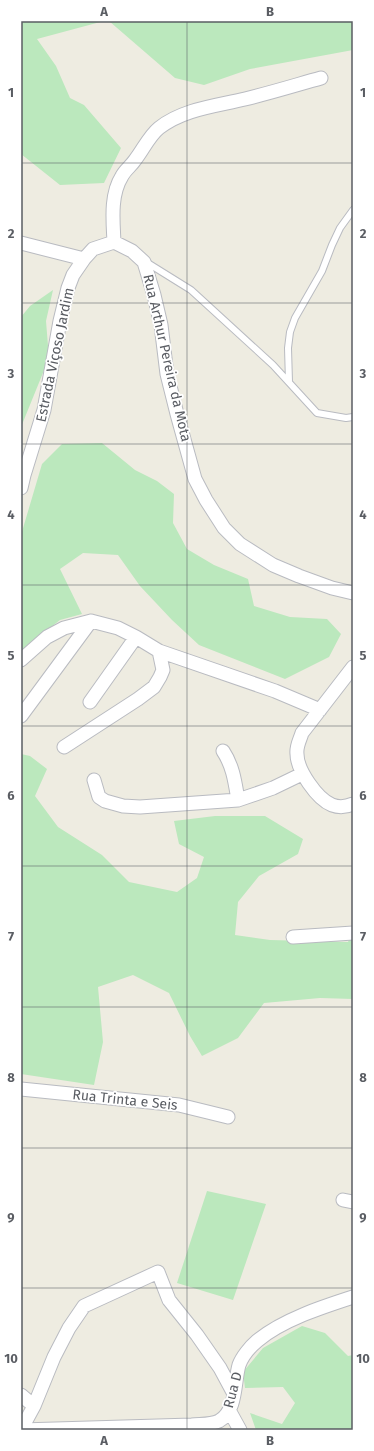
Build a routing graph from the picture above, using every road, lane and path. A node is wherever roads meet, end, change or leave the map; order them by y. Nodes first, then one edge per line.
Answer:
1 (321, 78) dead end
2 (353, 210) edge
3 (114, 242) junction
4 (21, 243) edge
5 (84, 259) junction
6 (144, 262) junction
7 (289, 382) junction
8 (353, 417) edge
9 (21, 488) edge
10 (353, 593) edge
11 (91, 620) junction
12 (136, 637) junction
13 (159, 651) junction
14 (21, 660) edge
15 (353, 667) edge
16 (90, 702) dead end
17 (320, 710) junction
18 (21, 716) edge
19 (64, 747) dead end
20 (223, 751) dead end
21 (302, 774) junction
22 (94, 780) dead end
23 (238, 800) junction
24 (353, 804) edge
25 (353, 934) edge
26 (293, 937) dead end
27 (21, 1089) edge
28 (228, 1117) dead end
29 (353, 1297) edge
30 (234, 1394) junction
31 (21, 1395) edge
32 (34, 1406) junction
33 (228, 1410) junction
34 (21, 1430) edge
35 (240, 1430) edge

1 - 3 street
2 - 7 lane
3 - 5 street, Estrada Viçoso Jardim
3 - 6 street, Rua Arthur Pereira da Mota
4 - 5 street
5 - 9 street, Estrada Viçoso Jardim
6 - 7 lane
6 - 10 street, Rua Arthur Pereira da Mota
7 - 8 lane
11 - 12 street
11 - 14 street
11 - 18 street
12 - 13 street
12 - 16 street
13 - 17 street
13 - 19 street
15 - 17 street
17 - 21 street
20 - 23 street
21 - 23 street
21 - 24 street
22 - 23 street
25 - 26 street
27 - 28 street, Rua Trinta e Seis
29 - 30 street, Rua D
30 - 32 street
30 - 33 street, Rua D
31 - 32 street
32 - 34 street
33 - 34 street, Rua D
33 - 35 street

